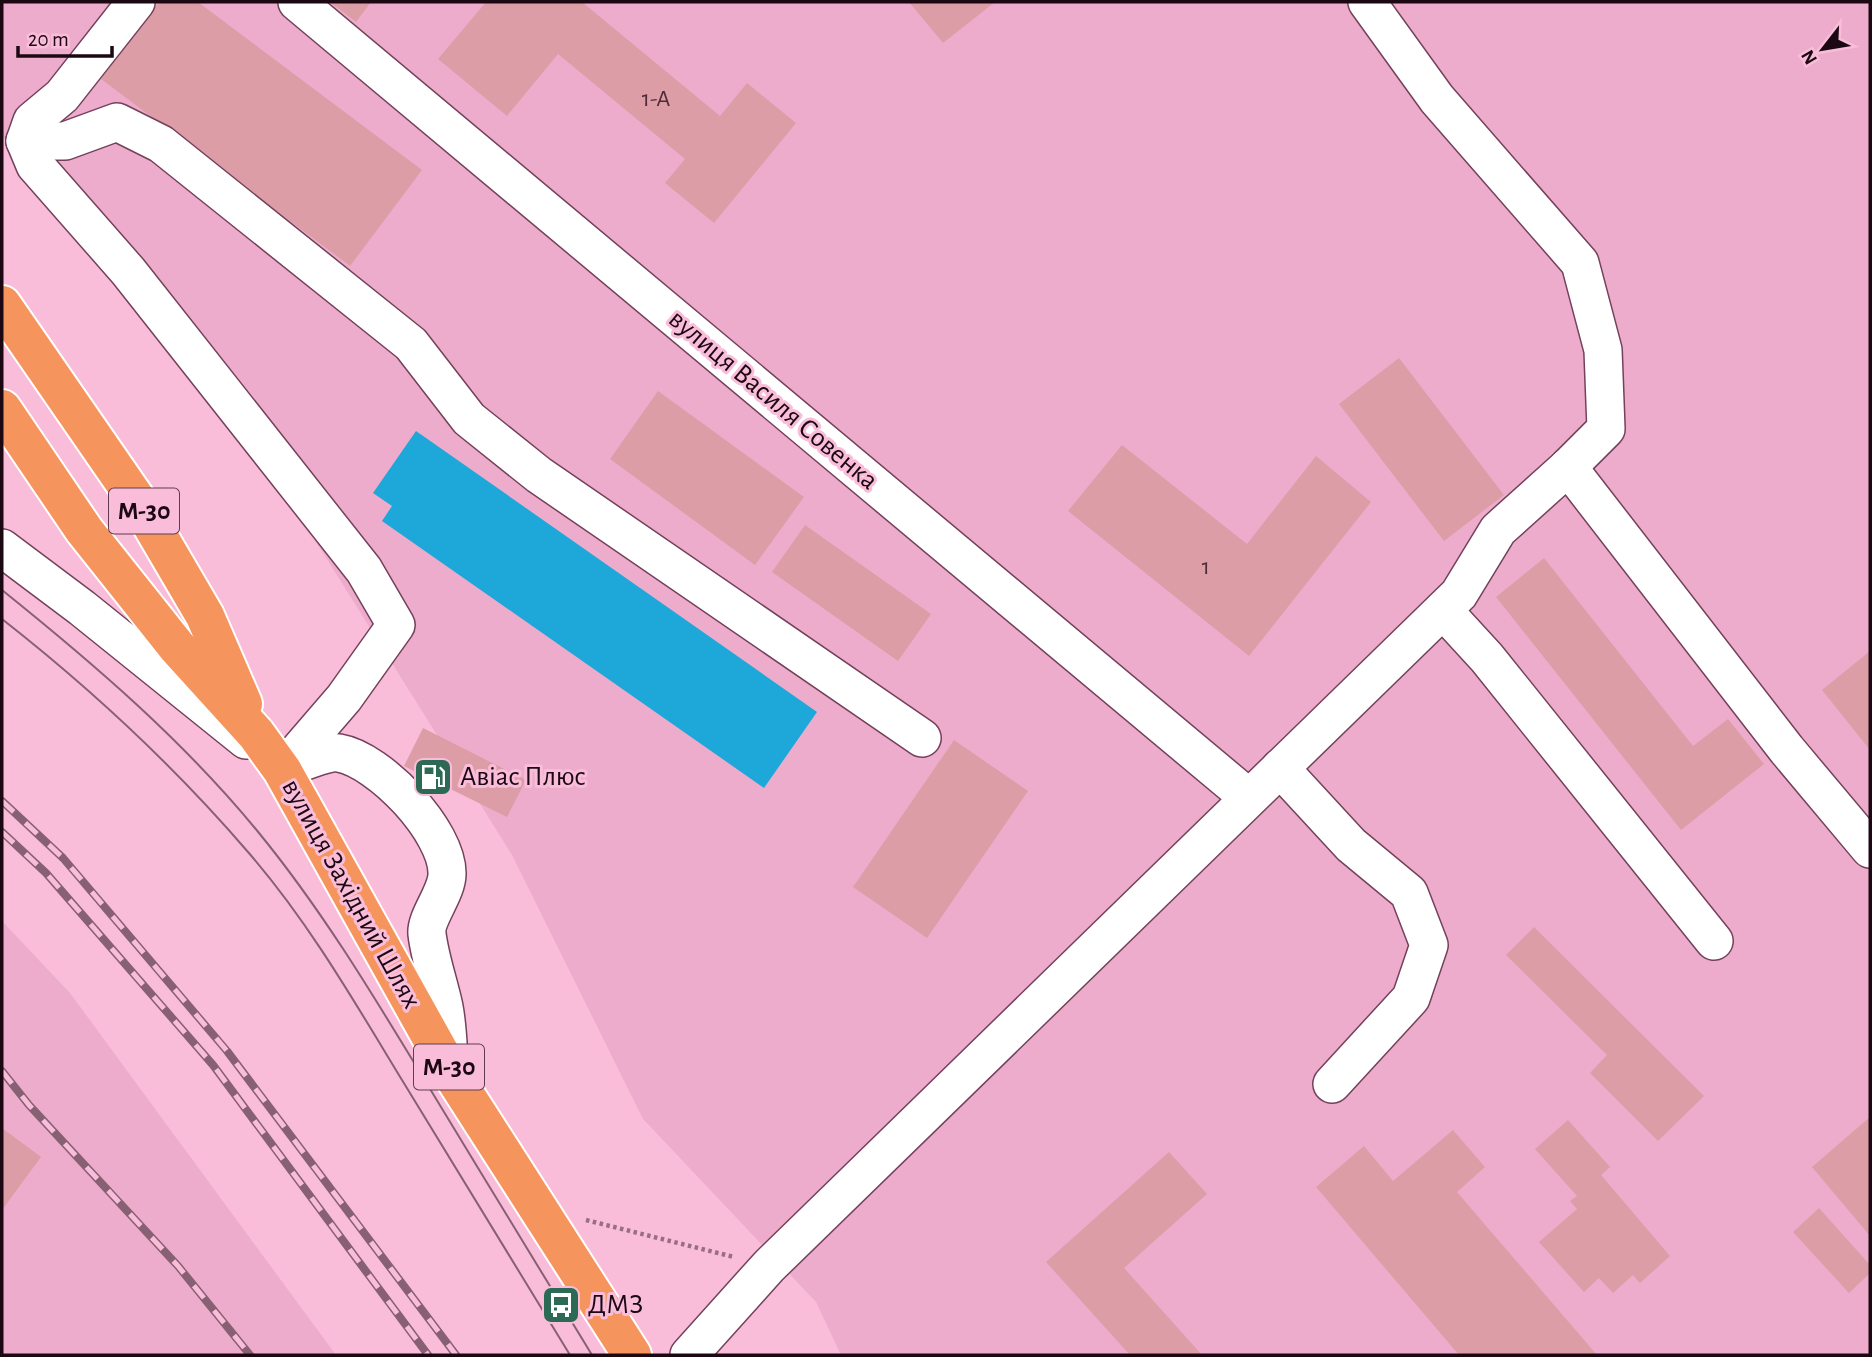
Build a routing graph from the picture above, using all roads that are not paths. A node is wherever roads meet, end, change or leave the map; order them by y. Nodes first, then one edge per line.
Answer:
1 (136, 2) edge
2 (297, 2) edge
3 (1367, 2) edge
4 (25, 141) junction
5 (2, 305) edge
6 (2, 409) edge
7 (1568, 467) junction
8 (2, 548) edge
9 (1451, 602) junction
10 (256, 734) junction
11 (922, 738) dead end
12 (1280, 768) junction
13 (282, 770) junction
14 (1248, 799) junction
15 (1870, 849) edge
16 (1714, 941) dead end
17 (450, 1070) junction
18 (1332, 1084) dead end
19 (632, 1355) edge
20 (689, 1355) edge

1 - 4 street
2 - 14 street, вулиця Василя Совенка
3 - 7 street
4 - 11 street
4 - 13 street
5 - 10 highway, М-30
6 - 10 highway, М-30
7 - 9 street
7 - 15 street
8 - 13 street, вулиця Західний Шлях
9 - 12 street
9 - 16 street
10 - 13 highway, М-30
12 - 14 street
12 - 18 street
13 - 17 highway, вулиця Західний Шлях / М-30
13 - 17 street
14 - 20 street
17 - 19 highway, вулиця Західний Шлях / М-30

